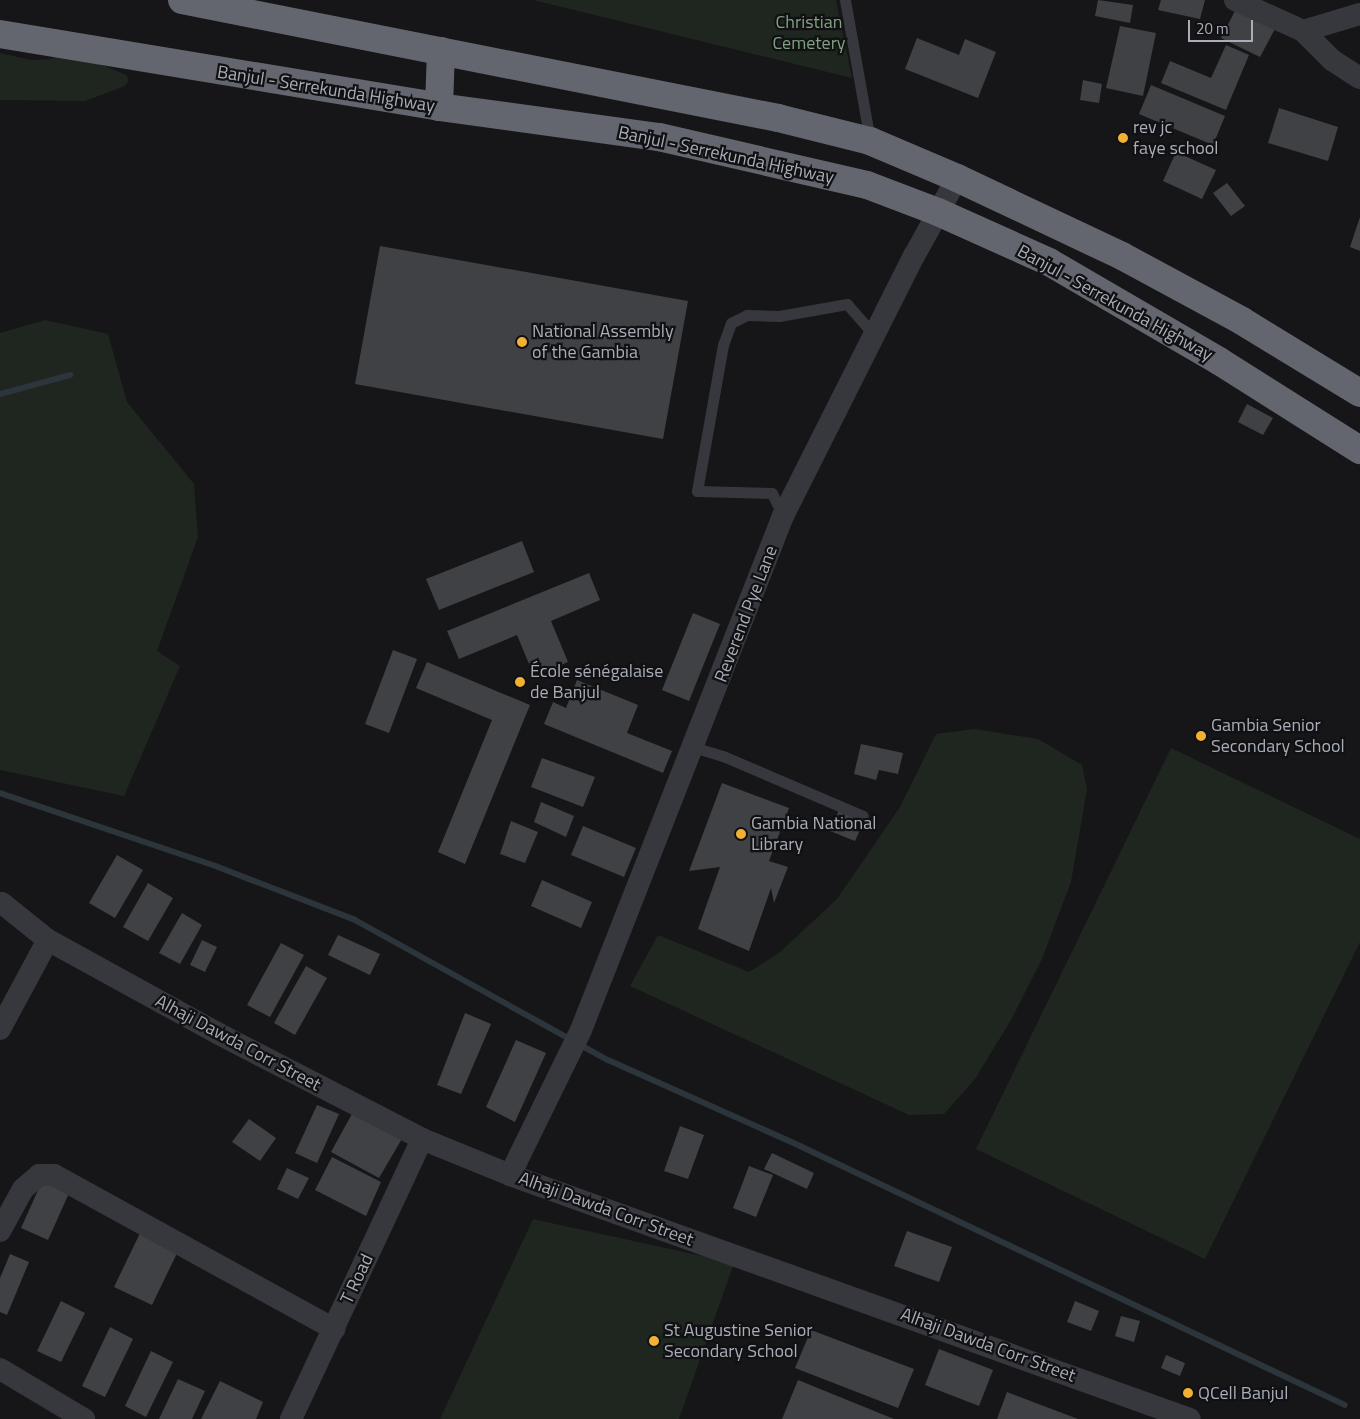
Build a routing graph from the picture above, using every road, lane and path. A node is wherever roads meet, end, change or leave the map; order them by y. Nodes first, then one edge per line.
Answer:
1 (182, 0) edge
2 (845, 0) edge
3 (1236, 0) edge
4 (1360, 14) edge
5 (1303, 31) junction
6 (0, 34) edge
7 (441, 51) junction
8 (1360, 78) edge
9 (439, 108) junction
10 (870, 142) junction
11 (957, 178) junction
12 (938, 212) junction
13 (875, 336) junction
14 (1360, 393) edge
15 (1360, 450) edge
16 (783, 516) junction
17 (693, 747) junction
18 (863, 816) dead end
19 (2, 903) dead end
20 (48, 940) junction
21 (0, 1029) edge
22 (422, 1139) junction
23 (510, 1175) junction
24 (0, 1231) edge
25 (334, 1328) junction
26 (0, 1369) edge
27 (84, 1419) edge
28 (291, 1419) edge
29 (1190, 1419) edge

1 - 7 highway
2 - 10 lane
3 - 5 street
4 - 5 street
5 - 8 street
6 - 9 highway, Banjul - Serrekunda Highway
7 - 9 highway
7 - 10 highway
9 - 12 highway, Banjul - Serrekunda Highway
10 - 11 highway
11 - 12 street, Reverend Pye Lane
11 - 14 highway
12 - 13 street, Reverend Pye Lane
12 - 15 highway, Banjul - Serrekunda Highway
13 - 16 street, Reverend Pye Lane
13 - 16 lane
16 - 17 street, Reverend Pye Lane
17 - 18 lane
17 - 23 street, Reverend Pye Lane
19 - 20 street, Alhaji Dawda Corr Street
20 - 21 street
20 - 22 street, Alhaji Dawda Corr Street
22 - 23 street, Alhaji Dawda Corr Street
22 - 25 street, T Road
23 - 29 street, Alhaji Dawda Corr Street
24 - 25 street
25 - 28 street, T Road
26 - 27 street

